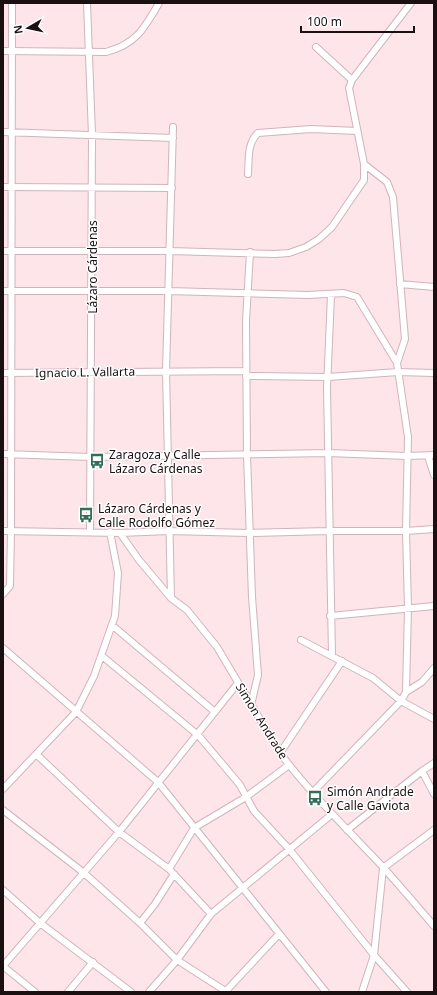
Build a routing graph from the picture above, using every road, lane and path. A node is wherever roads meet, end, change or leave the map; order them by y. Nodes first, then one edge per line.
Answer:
1 (12, 3) edge
2 (87, 3) edge
3 (159, 3) edge
4 (411, 3) edge
5 (316, 47) dead end
6 (3, 51) edge
7 (12, 51) junction
8 (88, 52) junction
9 (352, 80) junction
10 (173, 127) dead end
11 (357, 131) junction
12 (3, 132) edge
13 (11, 133) junction
14 (92, 135) junction
15 (173, 138) junction
16 (364, 164) junction
17 (248, 174) dead end
18 (12, 186) junction
19 (3, 187) edge
20 (92, 188) junction
21 (172, 188) junction
22 (3, 250) edge
23 (11, 250) junction
24 (91, 251) junction
25 (170, 251) junction
26 (250, 252) junction
27 (400, 284) junction
28 (434, 287) edge
29 (3, 291) edge
30 (11, 291) junction
31 (169, 291) junction
32 (92, 292) junction
33 (247, 295) junction
34 (331, 295) junction
35 (397, 362) junction
36 (166, 371) junction
37 (398, 372) junction
38 (3, 373) edge
39 (12, 373) junction
40 (91, 373) junction
41 (246, 373) junction
42 (434, 373) edge
43 (328, 377) junction
44 (328, 453) junction
45 (3, 454) edge
46 (11, 454) junction
47 (246, 455) junction
48 (431, 455) edge
49 (168, 456) junction
50 (407, 456) junction
51 (91, 457) junction
52 (434, 475) edge
53 (434, 529) edge
54 (329, 530) junction
55 (3, 531) edge
56 (11, 531) junction
57 (90, 531) junction
58 (169, 531) junction
59 (406, 531) junction
60 (110, 532) junction
61 (120, 533) junction
62 (249, 533) junction
63 (3, 594) edge
64 (171, 598) junction
65 (434, 606) edge
66 (408, 608) junction
67 (330, 616) junction
68 (113, 626) junction
69 (301, 640) dead end
70 (3, 648) edge
71 (332, 655) junction
72 (102, 656) junction
73 (342, 661) junction
74 (434, 668) edge
75 (238, 683) junction
76 (406, 692) junction
77 (401, 701) junction
78 (251, 705) junction
79 (76, 712) junction
80 (215, 712) junction
81 (434, 719) edge
82 (198, 735) junction
83 (280, 753) junction
84 (36, 754) junction
85 (434, 763) edge
86 (289, 765) junction
87 (422, 771) junction
88 (158, 782) junction
89 (3, 789) edge
90 (313, 792) junction
91 (434, 794) edge
92 (246, 797) junction
93 (3, 810) edge
94 (331, 815) junction
95 (194, 828) junction
96 (347, 830) junction
97 (434, 830) edge
98 (119, 832) junction
99 (289, 849) junction
100 (168, 868) junction
101 (383, 868) junction
102 (84, 872) junction
103 (174, 874) junction
104 (243, 889) junction
105 (3, 890) edge
106 (211, 914) junction
107 (40, 923) junction
108 (140, 923) junction
109 (434, 926) edge
110 (279, 934) junction
111 (374, 955) junction
112 (177, 960) junction
113 (94, 962) junction
114 (3, 966) edge
115 (35, 992) edge
116 (68, 992) edge
117 (131, 992) edge
118 (149, 992) edge
119 (227, 992) edge
120 (326, 992) edge
121 (362, 992) edge
122 (407, 992) edge

1 - 7 street
2 - 8 street, Lázaro Cárdenas
3 - 8 street
4 - 9 street
5 - 9 street
6 - 7 street
7 - 8 street
7 - 13 street
8 - 14 street, Lázaro Cárdenas
9 - 11 street
10 - 15 street
11 - 16 street
11 - 17 street
12 - 13 street
13 - 14 street
13 - 18 street
14 - 15 street
14 - 20 street, Lázaro Cárdenas
15 - 21 street
16 - 26 street
16 - 27 street
18 - 19 street
18 - 20 street
18 - 23 street
20 - 21 street
20 - 24 street, Lázaro Cárdenas
21 - 25 street
22 - 23 street
23 - 24 street
23 - 30 street
24 - 25 street
24 - 32 street, Lázaro Cárdenas
25 - 26 street
25 - 31 street
26 - 33 street
27 - 28 street
27 - 35 street
29 - 30 street
30 - 32 street
30 - 39 street
31 - 32 street
31 - 33 street
31 - 36 street
32 - 40 street, Lázaro Cárdenas
33 - 34 street
33 - 41 street
34 - 35 street
34 - 43 street
35 - 37 street
36 - 40 street, Ignacio L. Vallarta
36 - 41 street, Ignacio L. Vallarta
36 - 49 street
37 - 42 street, Ignacio L. Vallarta
37 - 43 street, Ignacio L. Vallarta
37 - 50 street
38 - 39 street, Ignacio L. Vallarta
39 - 40 street, Ignacio L. Vallarta
39 - 46 street
40 - 51 street, Lázaro Cárdenas
41 - 43 street, Ignacio L. Vallarta
41 - 47 street
43 - 44 street
44 - 47 street
44 - 50 street
44 - 54 street
45 - 46 street
46 - 51 street
46 - 56 street
47 - 49 street
47 - 62 street
48 - 50 street
48 - 52 street
49 - 51 street
49 - 58 street
50 - 59 street
51 - 57 street, Lázaro Cárdenas
53 - 59 street
54 - 59 street
54 - 62 street
54 - 67 street
55 - 56 street
56 - 57 street
56 - 63 street
57 - 60 street
58 - 61 street
58 - 62 street
58 - 64 street
59 - 66 street
60 - 61 street
60 - 68 street
61 - 64 street, Simon Andrade
62 - 78 street
64 - 75 street, Simon Andrade
65 - 66 street
66 - 67 street
66 - 76 street
67 - 71 street
68 - 72 street
68 - 80 street
69 - 71 street
70 - 79 street
71 - 73 street
72 - 79 street
72 - 82 street
73 - 77 street
73 - 83 street
74 - 76 street
75 - 78 street, Simon Andrade
75 - 80 street
76 - 77 street
77 - 81 street
77 - 90 street
78 - 83 street, Simon Andrade
79 - 84 street
79 - 88 street
80 - 82 street
82 - 88 street
82 - 92 street
83 - 86 street, Simon Andrade
84 - 89 street
84 - 98 street
85 - 87 street
86 - 90 street, Simon Andrade
86 - 92 street
87 - 91 street
87 - 96 street
88 - 95 street
88 - 98 street
90 - 94 street, Simon Andrade
92 - 95 street
92 - 99 street
93 - 102 street
94 - 96 street, Simon Andrade
94 - 99 street
95 - 100 street
95 - 104 street
96 - 101 street, Simon Andrade
97 - 101 street
98 - 100 street
98 - 102 street
99 - 104 street
99 - 111 street
100 - 103 street
101 - 109 street, Simon Andrade
101 - 111 street
102 - 107 street
102 - 108 street
103 - 106 street
103 - 108 street
104 - 106 street
104 - 110 street
105 - 107 street
106 - 112 street
107 - 113 street
107 - 114 street
108 - 112 street
110 - 119 street
110 - 120 street
111 - 121 street
111 - 122 street
112 - 118 street
112 - 119 street
113 - 116 street
113 - 117 street
114 - 115 street

